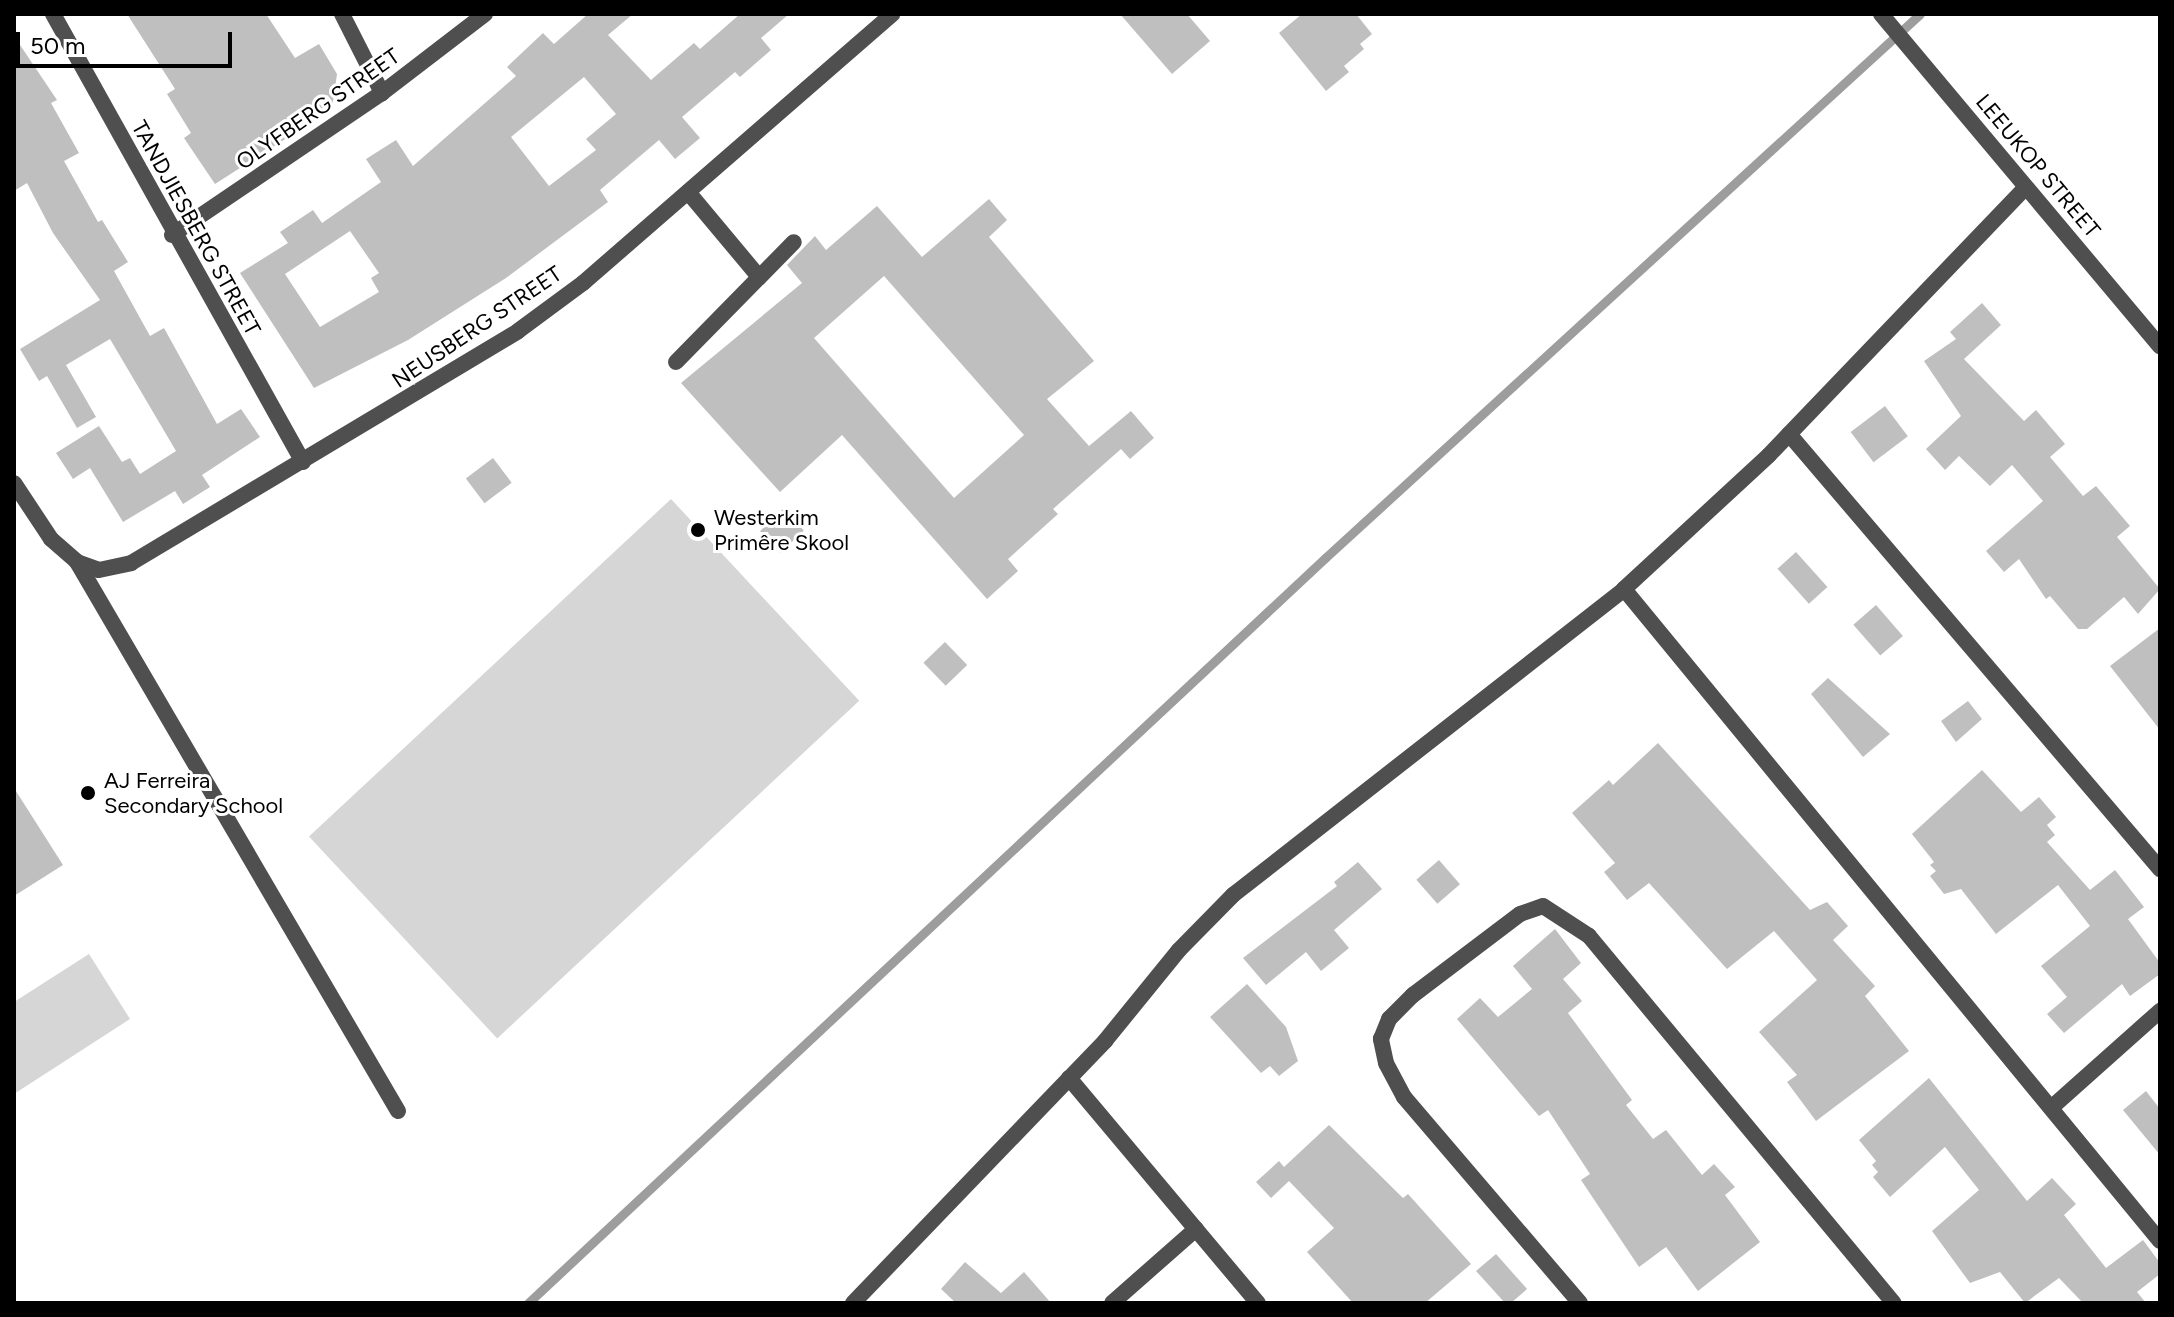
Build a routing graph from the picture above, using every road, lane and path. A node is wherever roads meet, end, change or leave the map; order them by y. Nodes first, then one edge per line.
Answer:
1 (53, 14) edge
2 (342, 14) edge
3 (485, 14) edge
4 (892, 14) edge
5 (1881, 14) edge
6 (382, 93) junction
7 (2026, 187) junction
8 (688, 192) junction
9 (172, 235) junction
10 (794, 242) dead end
11 (759, 277) junction
12 (2160, 347) edge
13 (676, 362) dead end
14 (1789, 434) junction
15 (303, 462) junction
16 (14, 483) edge
17 (77, 562) junction
18 (1624, 589) junction
19 (2160, 869) edge
20 (2160, 1011) edge
21 (1069, 1078) junction
22 (2051, 1108) junction
23 (398, 1111) dead end
24 (1196, 1229) junction
25 (2160, 1241) edge
26 (853, 1303) edge
27 (1112, 1303) edge
28 (1258, 1303) edge
29 (1580, 1303) edge
30 (1894, 1303) edge

1 - 9 street, TANDJIESBERG STREET
2 - 6 street
3 - 6 street, OLYFBERG STREET
4 - 8 street, NEUSBERG STREET
5 - 7 street, LEEUKOP STREET
6 - 9 street, OLYFBERG STREET
7 - 12 street, LEEUKOP STREET
7 - 14 street
8 - 11 street
8 - 15 street, NEUSBERG STREET
9 - 15 street, TANDJIESBERG STREET
10 - 11 street
11 - 13 street
14 - 18 street
14 - 19 street
15 - 17 street, NEUSBERG STREET
16 - 17 street
17 - 23 street
18 - 21 street
18 - 22 street
20 - 22 street
21 - 24 street
21 - 26 street
22 - 25 street
24 - 27 street
24 - 28 street
29 - 30 street

